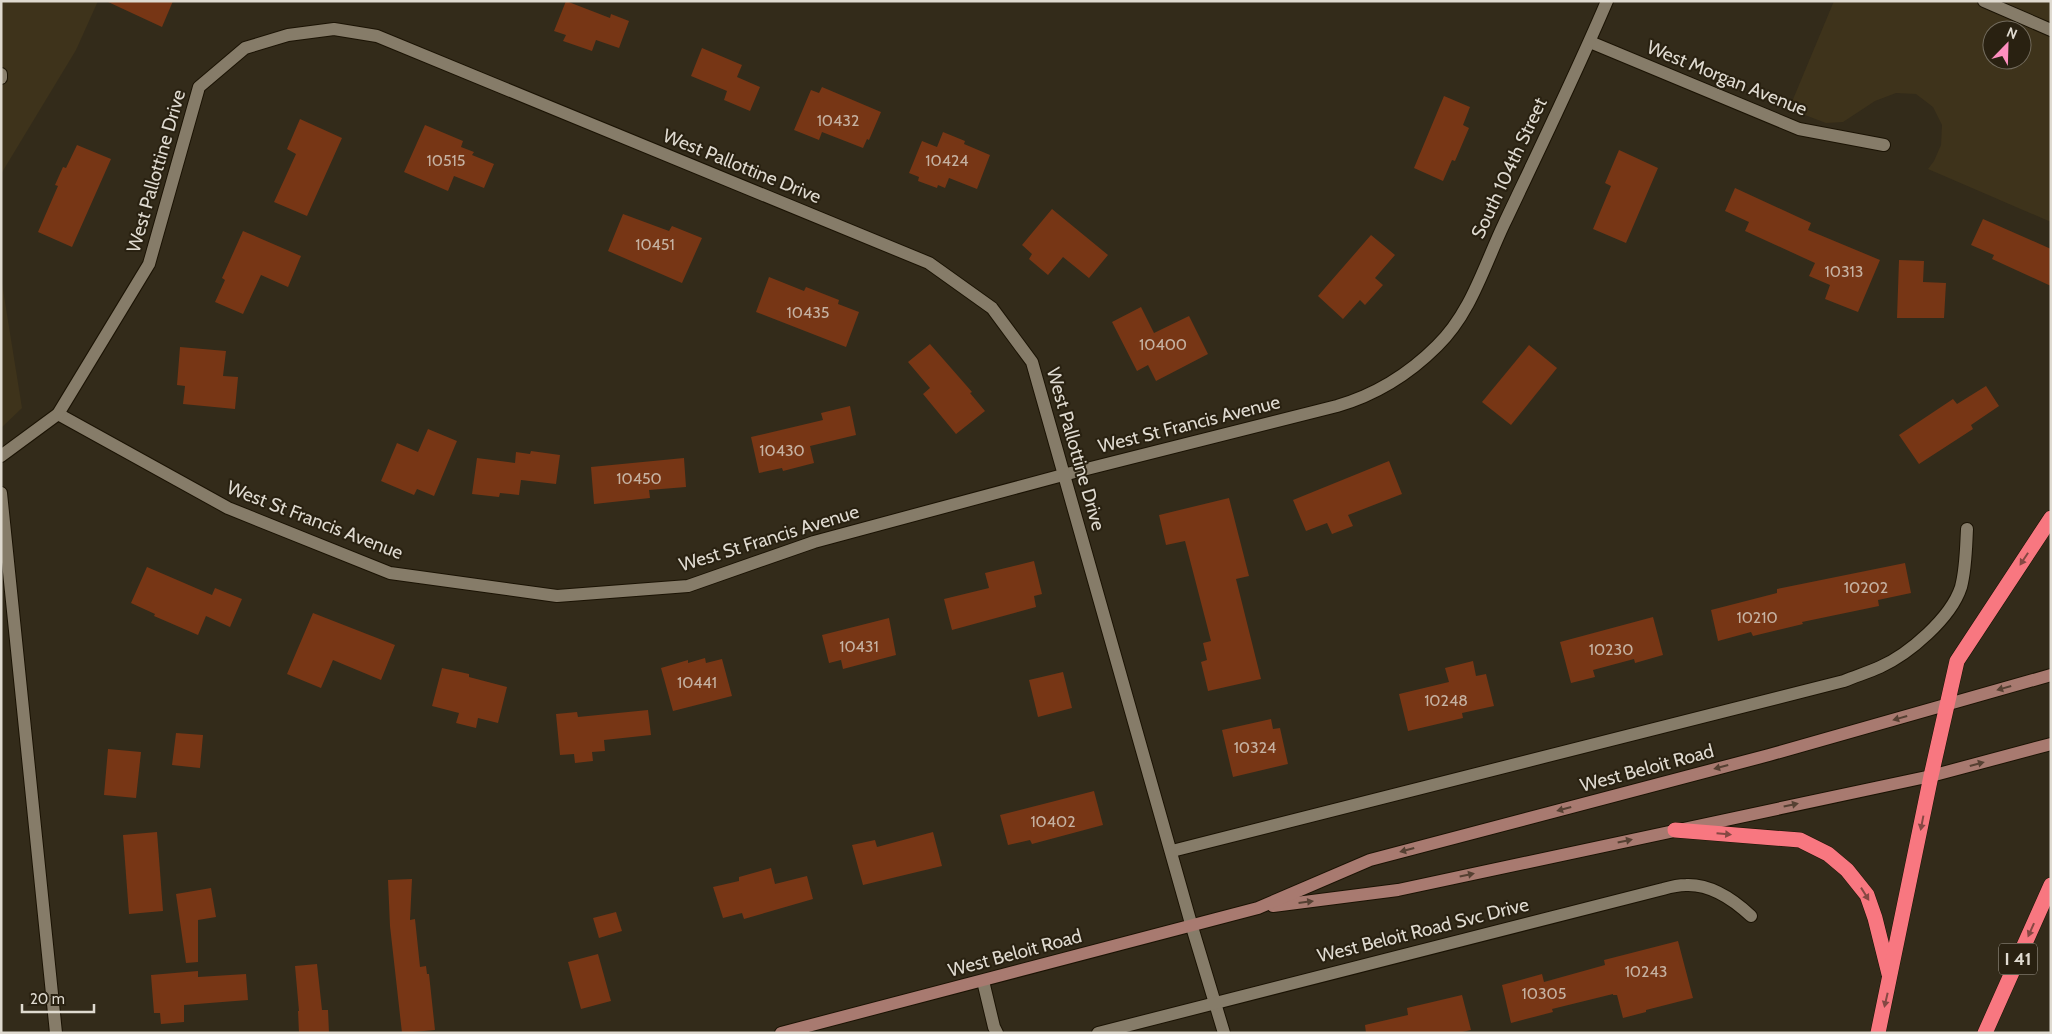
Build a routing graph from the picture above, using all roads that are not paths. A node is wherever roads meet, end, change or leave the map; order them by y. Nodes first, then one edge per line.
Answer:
1 (1607, 1) edge
2 (1984, 1) edge
3 (2051, 30) edge
4 (1590, 42) junction
5 (1884, 145) dead end
6 (1437, 346) joint
7 (58, 414) junction
8 (1, 456) edge
9 (1063, 475) junction
10 (1, 493) edge
11 (2051, 518) edge
12 (1967, 529) dead end
13 (2051, 675) edge
14 (1947, 705) junction
15 (2051, 744) edge
16 (1931, 776) junction
17 (1675, 830) junction
18 (1172, 851) junction
19 (2051, 885) edge
20 (1258, 908) junction
21 (1752, 916) dead end
22 (1192, 927) junction
23 (1890, 980) junction
24 (983, 981) junction
25 (1217, 1002) junction
26 (56, 1033) edge
27 (781, 1033) edge
28 (998, 1033) edge
29 (1098, 1033) edge
30 (1224, 1033) edge
31 (1878, 1033) edge
32 (1985, 1033) edge

1 - 4 street, South 104th Street
2 - 3 street
4 - 5 street, West Morgan Avenue
4 - 6 street, South 104th Street
6 - 9 street, West St Francis Avenue
7 - 8 street
7 - 9 street, West St Francis Avenue
7 - 9 street, West Pallottine Drive
9 - 18 street, West Pallottine Drive
10 - 26 street
11 -> 14 highway
12 - 18 street
13 -> 14 main road, West Beloit Road
14 - 16 highway
14 -> 20 main road, West Beloit Road
16 -> 15 main road, West Beloit Road
17 -> 16 main road, West Beloit Road
16 -> 23 highway
20 -> 17 main road, West Beloit Road
17 -> 23 highway
18 - 22 street, West Pallottine Drive
19 -> 32 highway, I 41
20 - 22 main road, West Beloit Road
21 - 25 street, West Beloit Road Svc Drive
22 - 24 main road, West Beloit Road
22 - 25 street, West Pallottine Drive
23 -> 31 highway
24 - 27 main road, West Beloit Road
24 - 28 street
25 - 29 street, West Beloit Road Svc Drive
25 - 30 street, West Pallottine Drive

